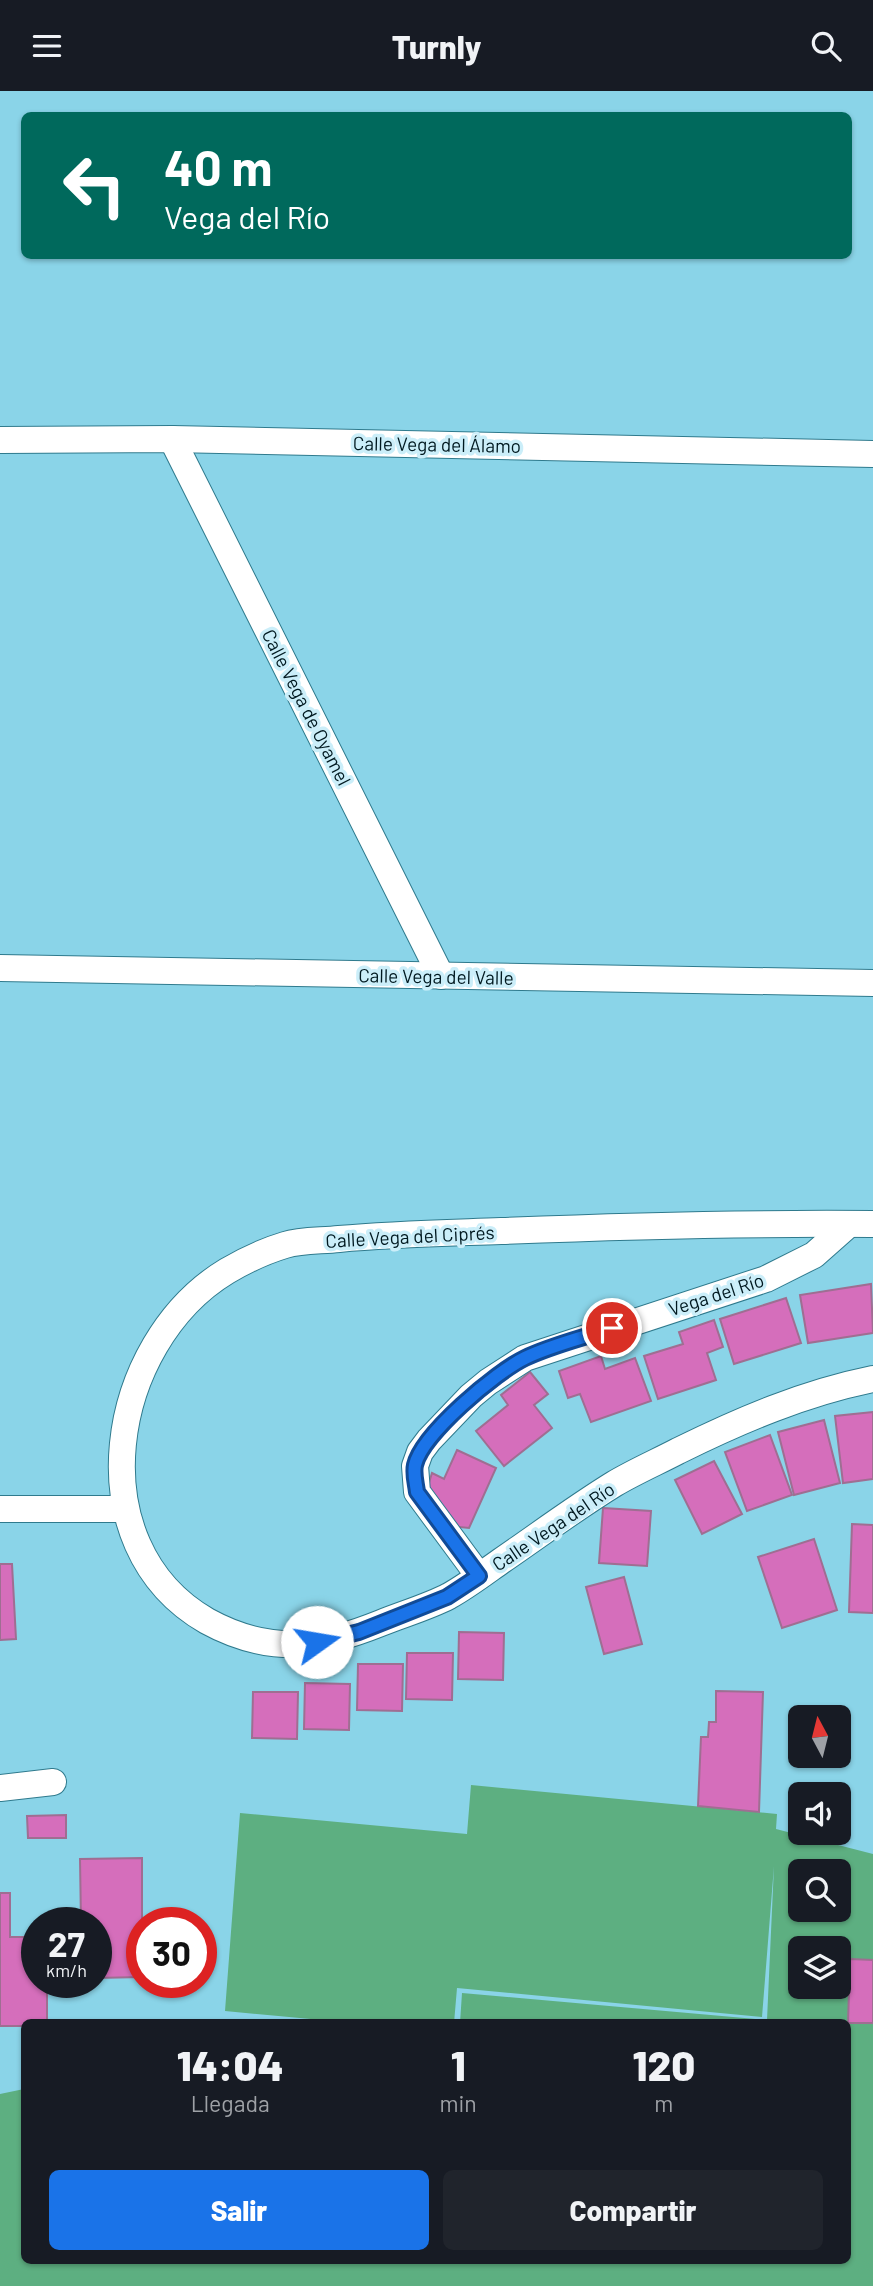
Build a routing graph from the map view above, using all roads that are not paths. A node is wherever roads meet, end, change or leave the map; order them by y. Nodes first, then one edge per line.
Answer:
1 (172, 439) junction
2 (0, 440) edge
3 (873, 454) edge
4 (0, 968) edge
5 (441, 976) junction
6 (873, 983) edge
7 (861, 1224) edge
8 (873, 1379) edge
9 (0, 1509) edge
10 (125, 1509) junction
11 (479, 1576) junction
12 (53, 1782) dead end
13 (0, 1788) edge

1 - 2 street, Calle Vega del Álamo
1 - 3 street, Calle Vega del Álamo
1 - 5 street, Calle Vega de Oyamel
4 - 5 street, Calle Vega del Valle
5 - 6 street, Calle Vega del Valle
7 - 10 street, Calle Vega del Ciprés
7 - 11 street, Vega del Río
8 - 11 street, Calle Vega del Río
9 - 10 street
10 - 11 street, Calle Vega del Río
12 - 13 street

